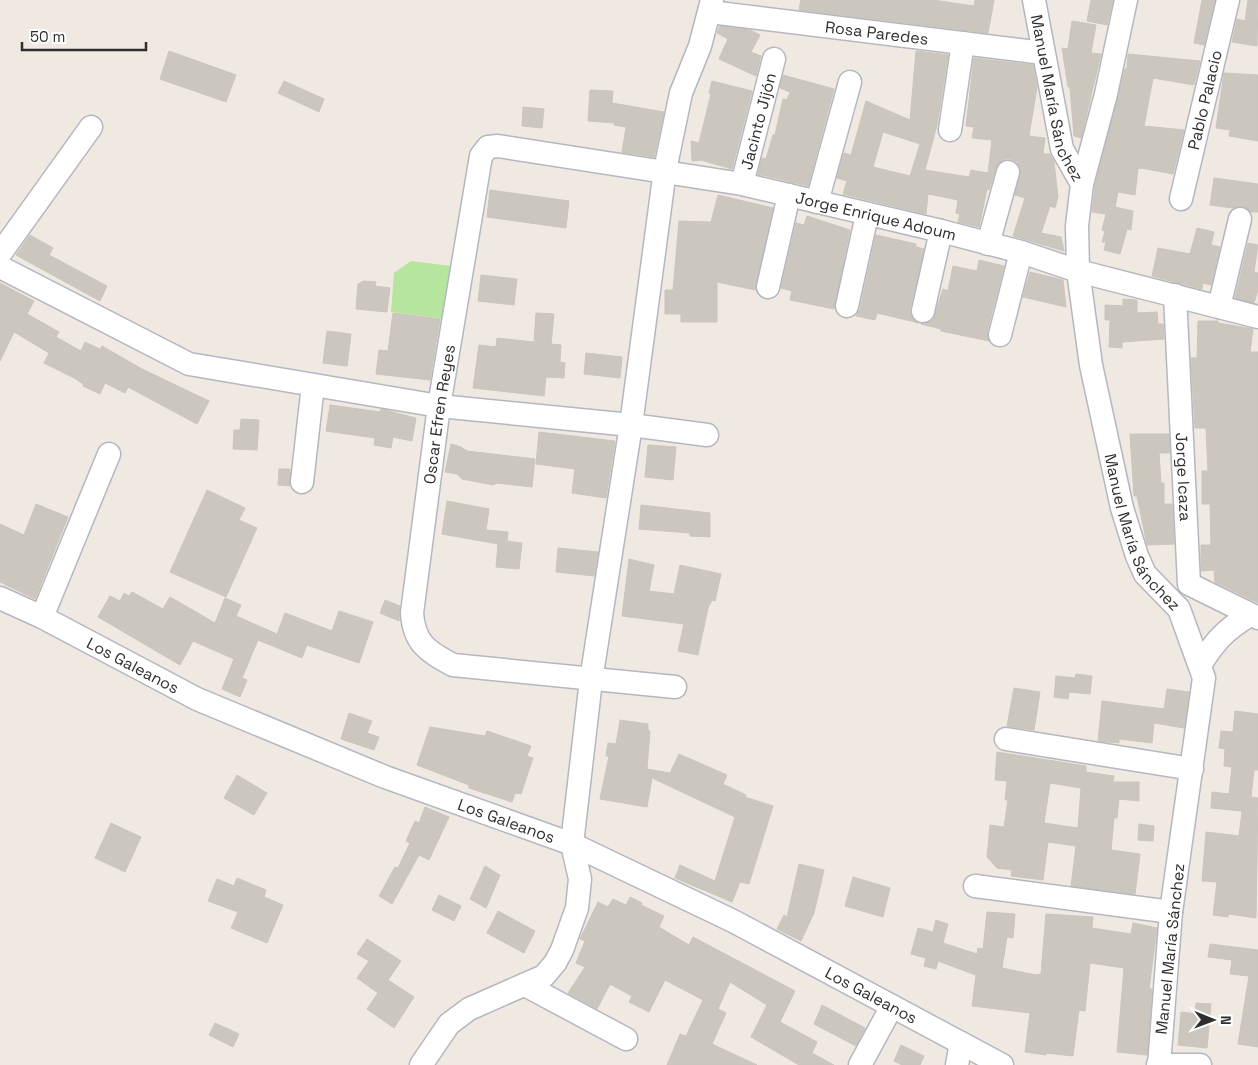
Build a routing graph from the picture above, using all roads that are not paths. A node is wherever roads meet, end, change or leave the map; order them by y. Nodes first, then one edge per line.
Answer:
1 (1034, 0) edge
2 (1126, 0) edge
3 (1228, 0) edge
4 (711, 6) edge
5 (963, 43) junction
6 (1043, 54) junction
7 (774, 59) dead end
8 (850, 82) dead end
9 (91, 128) dead end
10 (950, 130) dead end
11 (488, 147) joint
12 (665, 170) junction
13 (1008, 172) dead end
14 (742, 184) junction
15 (1082, 184) junction
16 (789, 195) junction
17 (1181, 199) dead end
18 (817, 202) junction
19 (866, 214) junction
20 (1240, 219) dead end
21 (941, 231) junction
22 (988, 244) junction
23 (1021, 252) junction
24 (0, 254) edge
25 (0, 267) edge
26 (1078, 271) junction
27 (768, 287) dead end
28 (1175, 295) junction
29 (846, 306) dead end
30 (1218, 308) junction
31 (923, 311) dead end
32 (1258, 317) edge
33 (1000, 335) dead end
34 (313, 385) junction
35 (439, 406) junction
36 (631, 425) junction
37 (707, 434) dead end
38 (108, 454) dead end
39 (302, 482) dead end
40 (1189, 584) junction
41 (0, 598) edge
42 (1179, 609) junction
43 (42, 617) junction
44 (1254, 617) edge
45 (1200, 665) junction
46 (591, 680) junction
47 (675, 687) dead end
48 (1006, 739) dead end
49 (1192, 769) junction
50 (572, 844) junction
51 (975, 886) dead end
52 (1171, 912) junction
53 (525, 986) junction
54 (892, 1006) junction
55 (626, 1039) dead end
56 (959, 1054) edge
57 (421, 1065) edge
58 (860, 1065) edge
59 (1002, 1065) edge
60 (1159, 1065) edge
61 (1200, 1065) edge

1 - 6 street, Manuel María Sánchez
2 - 15 street
3 - 17 street, Pablo Palacio
4 - 5 street, Rosa Paredes
4 - 12 street
5 - 6 street, Rosa Paredes
5 - 10 street
6 - 15 street, Manuel María Sánchez
7 - 14 street, Jacinto Jijón
8 - 18 street
9 - 24 street
11 - 12 street, Jorge Enrique Adoum
11 - 35 street, Oscar Efren Reyes
12 - 14 street, Jorge Enrique Adoum
12 - 36 street
13 - 22 street
14 - 16 street, Jorge Enrique Adoum
15 - 26 street, Manuel María Sánchez
16 - 18 street, Jorge Enrique Adoum
16 - 27 street
18 - 19 street, Jorge Enrique Adoum
19 - 21 street, Jorge Enrique Adoum
19 - 29 street
20 - 30 street
21 - 22 street, Jorge Enrique Adoum
21 - 31 street
22 - 23 street, Jorge Enrique Adoum
23 - 26 street, Jorge Enrique Adoum
23 - 33 street
25 - 34 street
26 - 28 street, Jorge Enrique Adoum
26 - 42 street, Manuel María Sánchez
28 - 30 street, Jorge Enrique Adoum
28 - 40 street, Jorge Icaza
30 - 32 street, Jorge Enrique Adoum
34 - 35 street
34 - 39 street
35 - 36 street
35 - 46 street, Oscar Efren Reyes
36 - 37 street
36 - 46 street
38 - 43 street
40 - 42 street
40 - 44 street
41 - 43 street, Los Galeanos
42 - 45 street, Manuel María Sánchez
43 - 50 street, Los Galeanos
44 - 45 street
45 - 49 street, Manuel María Sánchez
46 - 47 street
46 - 50 street
48 - 49 street
49 - 52 street, Manuel María Sánchez
50 - 53 street
50 - 54 street, Los Galeanos
51 - 52 street
52 - 60 street, Manuel María Sánchez
53 - 55 street
53 - 57 street
54 - 56 street, Los Galeanos
54 - 58 street
56 - 59 street, Los Galeanos
60 - 61 street

